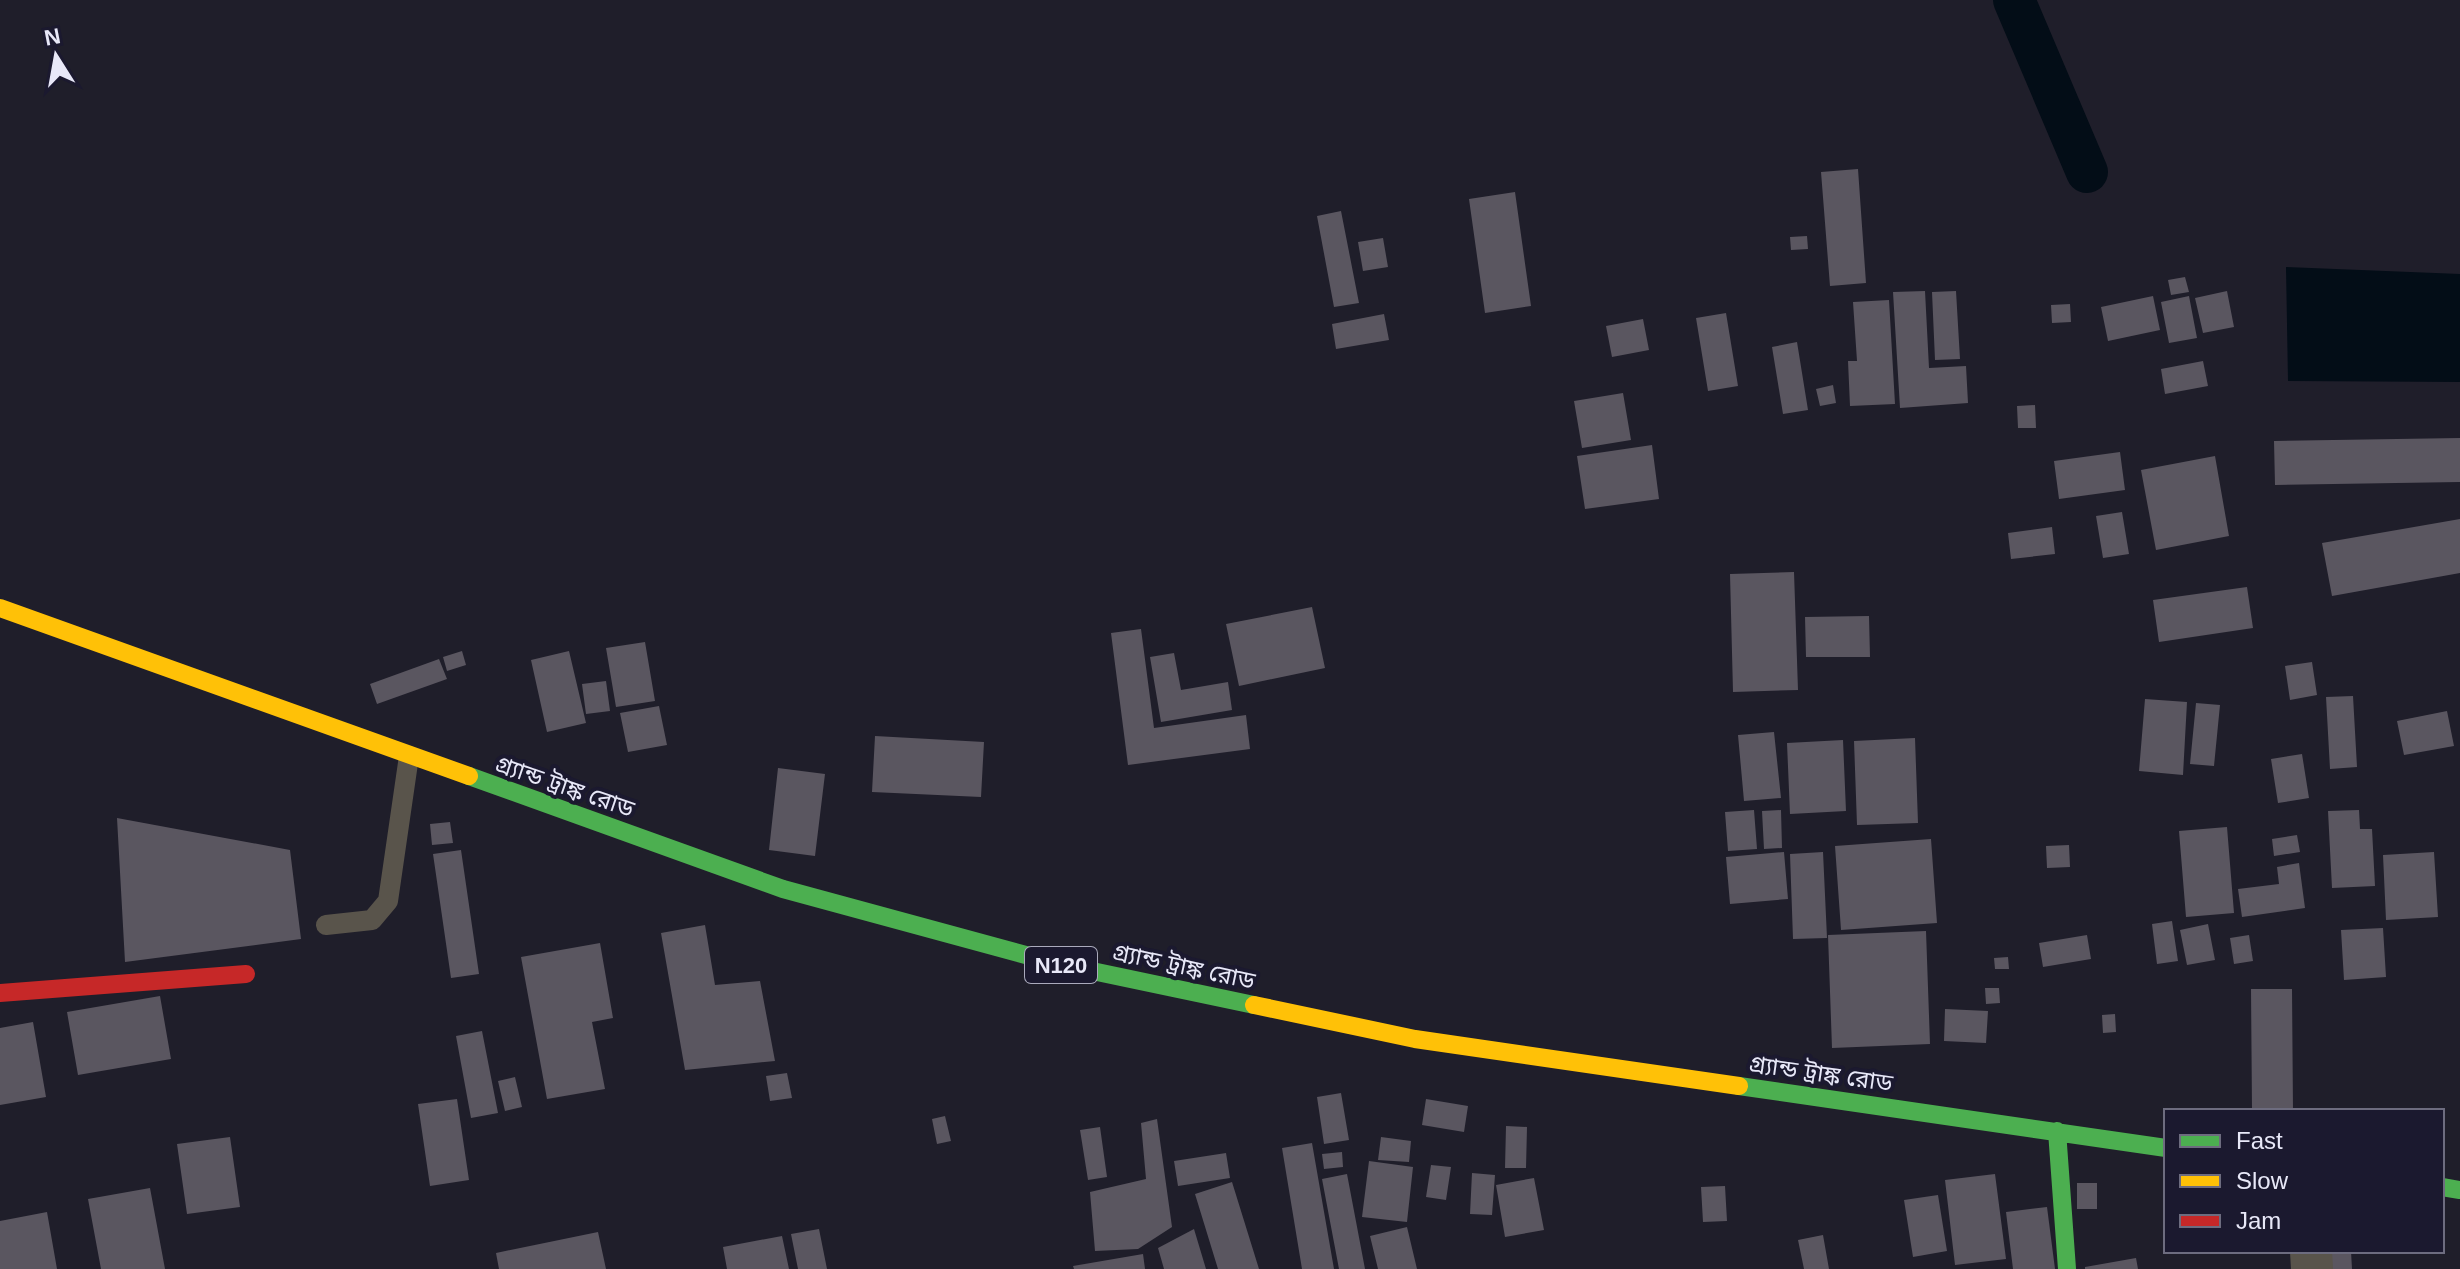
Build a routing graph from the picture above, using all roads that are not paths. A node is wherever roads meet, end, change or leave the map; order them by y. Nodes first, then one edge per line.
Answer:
1 (0, 608) edge
2 (409, 756) junction
3 (326, 925) dead end
4 (246, 974) dead end
5 (0, 993) edge
6 (2057, 1131) junction
7 (2164, 1148) edge
8 (2067, 1269) edge

1 - 2 main road, গ্র্যান্ড ট্রাঙ্ক রোড / N120
2 - 3 lane
2 - 6 main road, গ্র্যান্ড ট্রাঙ্ক রোড / N120
4 - 5 main road
6 - 7 main road, গ্র্যান্ড ট্রাঙ্ক রোড / N120
6 - 8 main road

